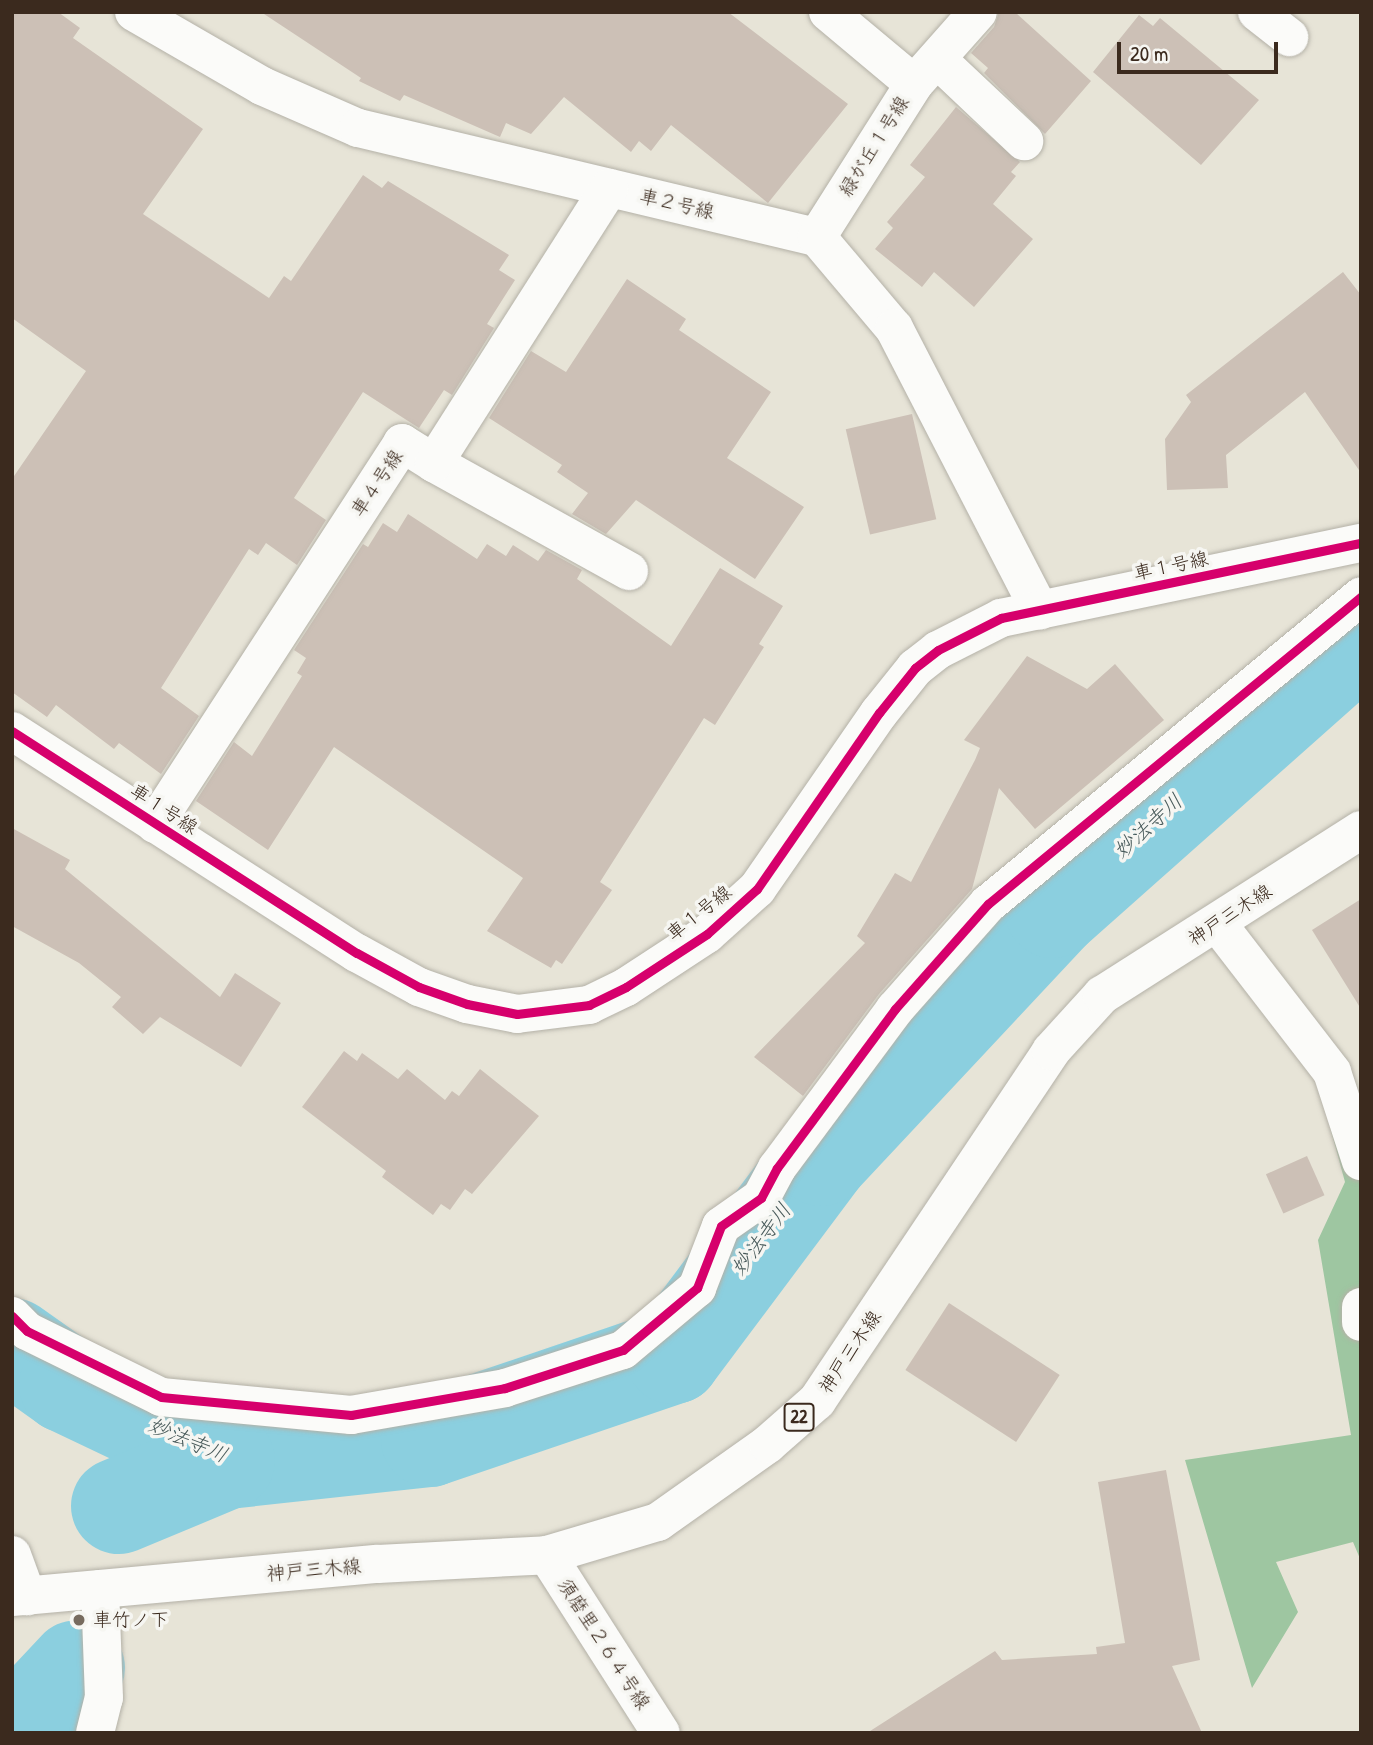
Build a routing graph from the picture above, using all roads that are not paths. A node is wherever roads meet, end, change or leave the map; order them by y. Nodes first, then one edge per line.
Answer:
1 (134, 12) edge
2 (828, 12) edge
3 (978, 12) edge
4 (1257, 12) edge
5 (1289, 37) dead end
6 (925, 71) junction
7 (1024, 141) dead end
8 (609, 188) junction
9 (817, 237) junction
10 (434, 463) junction
11 (1361, 543) edge
12 (629, 572) dead end
13 (1361, 596) edge
14 (1040, 611) junction
15 (12, 730) edge
16 (155, 824) junction
17 (1361, 831) edge
18 (1217, 923) junction
19 (1361, 1161) edge
20 (1361, 1307) edge
21 (12, 1316) edge
22 (1361, 1322) edge
23 (12, 1555) edge
24 (547, 1555) junction
25 (100, 1589) junction
26 (20, 1596) edge
27 (95, 1733) edge
28 (662, 1733) edge

1 - 8 street, 車２号線
2 - 6 street
3 - 6 street, 緑が丘１号線
4 - 5 street
6 - 7 street
6 - 9 street, 緑が丘１号線
8 - 9 street, 車２号線
8 - 10 street, 車４号線
9 - 14 street
10 - 12 street
10 - 16 street, 車４号線
11 - 14 street, 車１号線
13 - 21 street
14 - 16 street, 車１号線
15 - 16 street, 車１号線
17 - 18 street, 神戸三木線 / 22
18 - 19 street
18 - 24 street, 神戸三木線 / 22
20 - 22 street
23 - 26 street
24 - 25 street, 神戸三木線 / 22
24 - 28 street, 須磨里２６４号線
25 - 26 street, 神戸三木線 / 22
25 - 27 street

